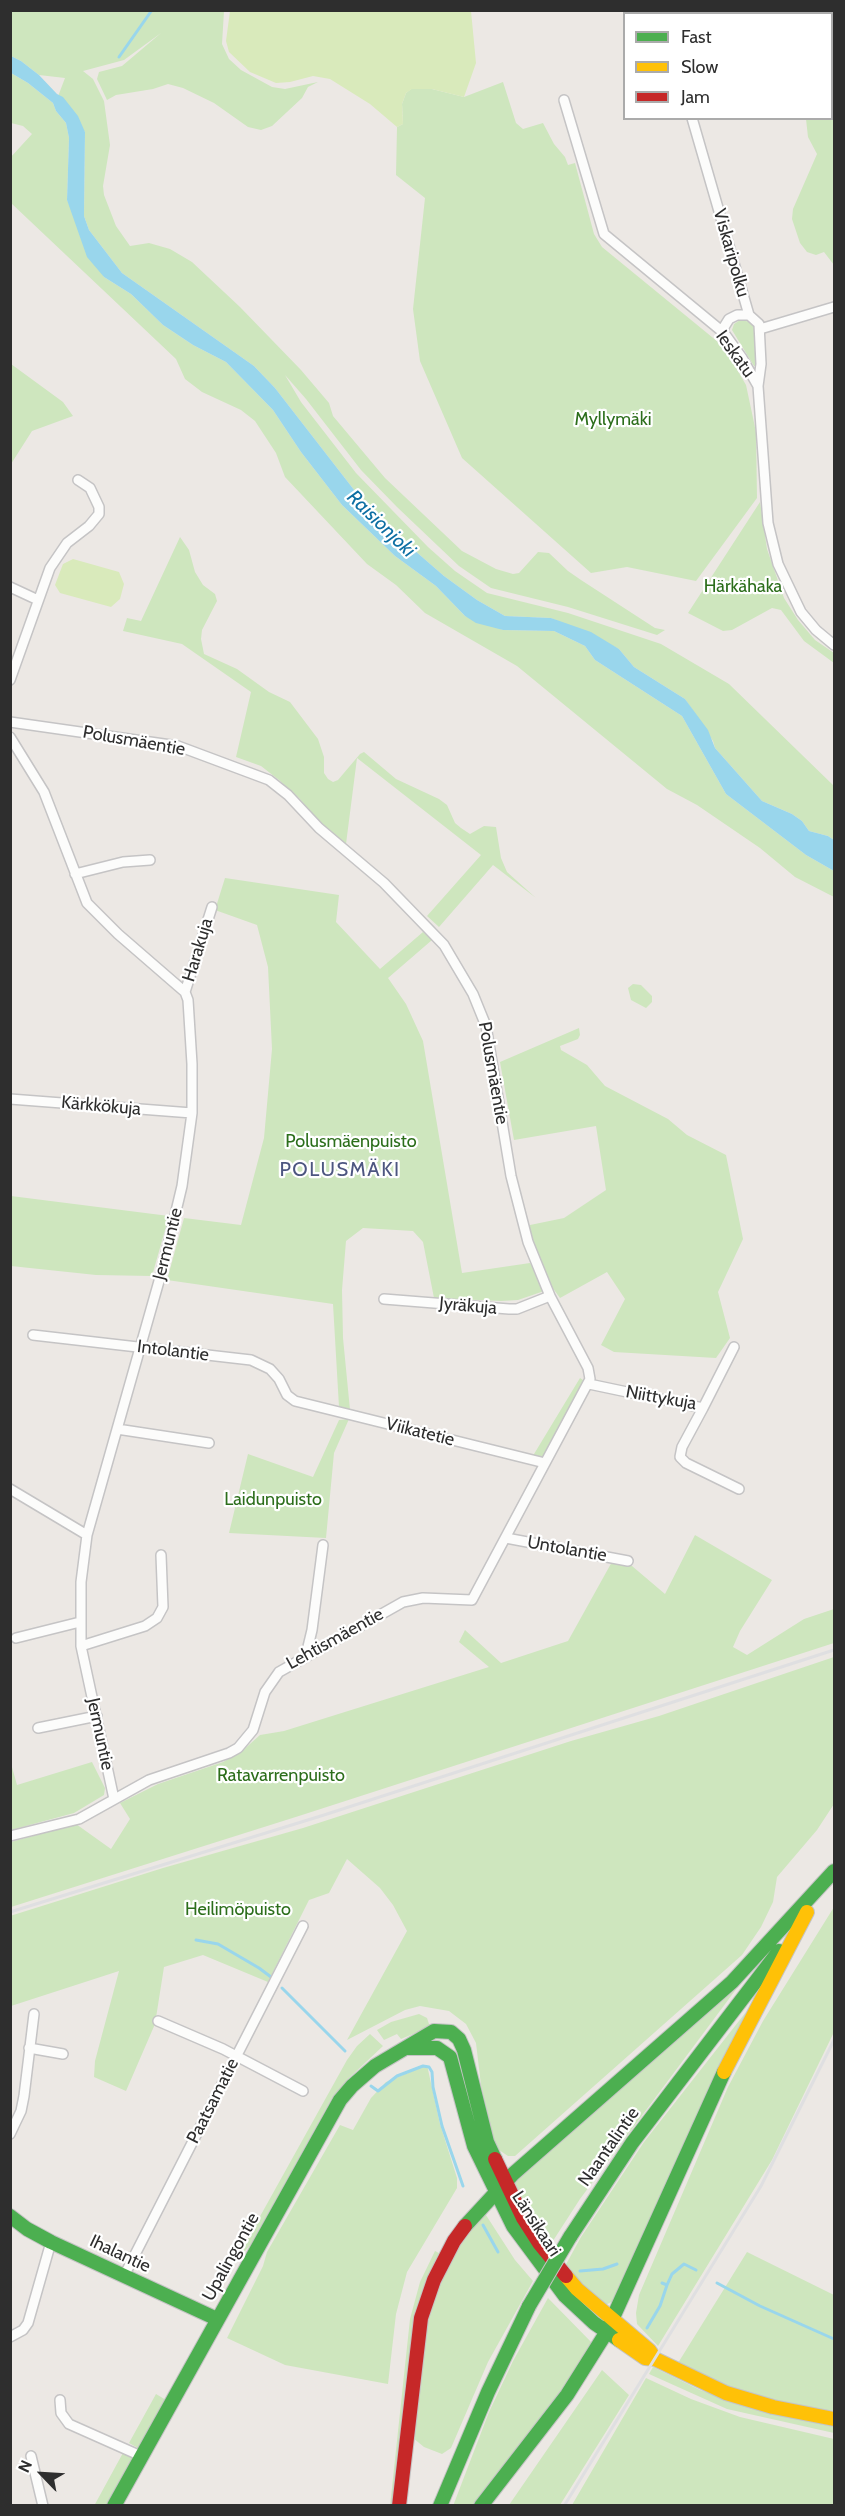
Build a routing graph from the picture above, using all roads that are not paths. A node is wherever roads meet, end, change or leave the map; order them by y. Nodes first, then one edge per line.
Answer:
1 (564, 100) dead end
2 (693, 120) edge
3 (834, 307) edge
4 (749, 315) junction
5 (760, 329) junction
6 (724, 333) junction
7 (758, 386) junction
8 (78, 480) dead end
9 (10, 587) edge
10 (38, 600) junction
11 (834, 645) edge
12 (10, 680) edge
13 (10, 722) edge
14 (10, 737) edge
15 (150, 860) dead end
16 (75, 874) junction
17 (212, 907) dead end
18 (185, 992) junction
19 (10, 1099) edge
20 (192, 1113) junction
21 (550, 1296) junction
22 (384, 1299) dead end
23 (33, 1335) dead end
24 (140, 1347) junction
25 (734, 1347) dead end
26 (589, 1384) junction
27 (295, 1401) joint
28 (702, 1408) junction
29 (117, 1429) junction
30 (209, 1443) dead end
31 (545, 1463) junction
32 (10, 1489) edge
33 (739, 1489) dead end
34 (87, 1534) junction
35 (506, 1538) junction
36 (323, 1545) dead end
37 (161, 1555) dead end
38 (628, 1561) dead end
39 (80, 1622) junction
40 (16, 1638) dead end
41 (81, 1646) junction
42 (306, 1655) junction
43 (97, 1716) junction
44 (38, 1728) dead end
45 (114, 1799) junction
46 (10, 1836) edge
47 (834, 1872) edge
48 (807, 1912) junction
49 (303, 1926) dead end
50 (34, 2014) dead end
51 (158, 2021) dead end
52 (29, 2048) junction
53 (406, 2049) junction
54 (464, 2050) joint
55 (63, 2054) dead end
56 (237, 2056) junction
57 (453, 2060) joint
58 (303, 2091) dead end
59 (10, 2134) edge
60 (505, 2182) junction
61 (495, 2193) junction
62 (10, 2216) edge
63 (51, 2242) junction
64 (124, 2276) junction
65 (217, 2319) junction
66 (609, 2327) junction
67 (10, 2337) edge
68 (60, 2400) dead end
69 (834, 2419) edge
70 (31, 2456) dead end
71 (141, 2456) junction
72 (455, 2469) junction
73 (43, 2505) edge
74 (114, 2505) edge
75 (399, 2505) edge
76 (440, 2505) edge
77 (445, 2505) edge
78 (481, 2505) edge

1 - 6 street, Ieskatu
2 - 4 street, Viskaripolku
3 - 5 street
4 - 5 street, Viskaripolku
4 - 6 street
5 - 7 street
6 - 7 street, Ieskatu
7 - 11 street, Ieskatu
8 - 10 street
9 - 10 street
10 - 12 street
13 - 21 street, Polusmäentie
14 - 16 street
15 - 16 street
16 - 18 street
17 - 18 street, Harakuja
18 - 20 street, Jermuntie
19 - 20 street, Kärkkökuja
20 - 24 street, Jermuntie
21 - 22 street, Jyräkuja
21 - 26 street, Polusmäentie
23 - 24 street, Intolantie
24 - 27 street, Intolantie
24 - 29 street, Jermuntie
25 - 28 street, Niittykuja
26 - 28 street, Niittykuja
26 - 31 street
27 - 31 street, Viikatetie
28 - 33 street
29 - 30 street
29 - 34 street, Jermuntie
31 - 35 street
32 - 34 street
34 - 39 street, Jermuntie
35 - 38 street, Untolantie
35 - 42 street, Lehtismäentie
36 - 42 street
37 - 41 street
39 - 40 street
39 - 41 street, Jermuntie
41 - 43 street, Jermuntie
42 - 45 street, Lehtismäentie
43 - 44 street
43 - 45 street, Jermuntie
45 - 46 street, Lehtismäentie
47 - 48 main road, Naantalintie
47 - 60 main road
48 - 66 main road
48 - 72 main road, Naantalintie, bridge
49 - 56 street, Paatsamatie
50 - 52 street
51 - 56 street
52 - 55 street
52 - 59 street
53 - 54 main road, Upalingontie
53 - 57 main road, Upalingontie
53 - 65 main road, Upalingontie
54 - 60 main road, Länsikaari
56 - 58 street
56 - 64 street, Paatsamatie
57 - 61 main road, Länsikaari
60 - 61 main road
60 - 66 main road, Länsikaari
61 - 66 main road, Länsikaari
61 - 75 main road
62 - 63 main road, Ihalantie
63 - 64 main road, Ihalantie
63 - 67 street
64 - 65 main road, Ihalantie
65 - 71 main road, Upalingontie
66 - 69 main road, Länsikaari
66 - 78 main road
68 - 71 street
70 - 73 street
71 - 74 main road, Upalingontie
72 - 76 main road, Naantalintie
72 - 77 main road, Naantalintie

